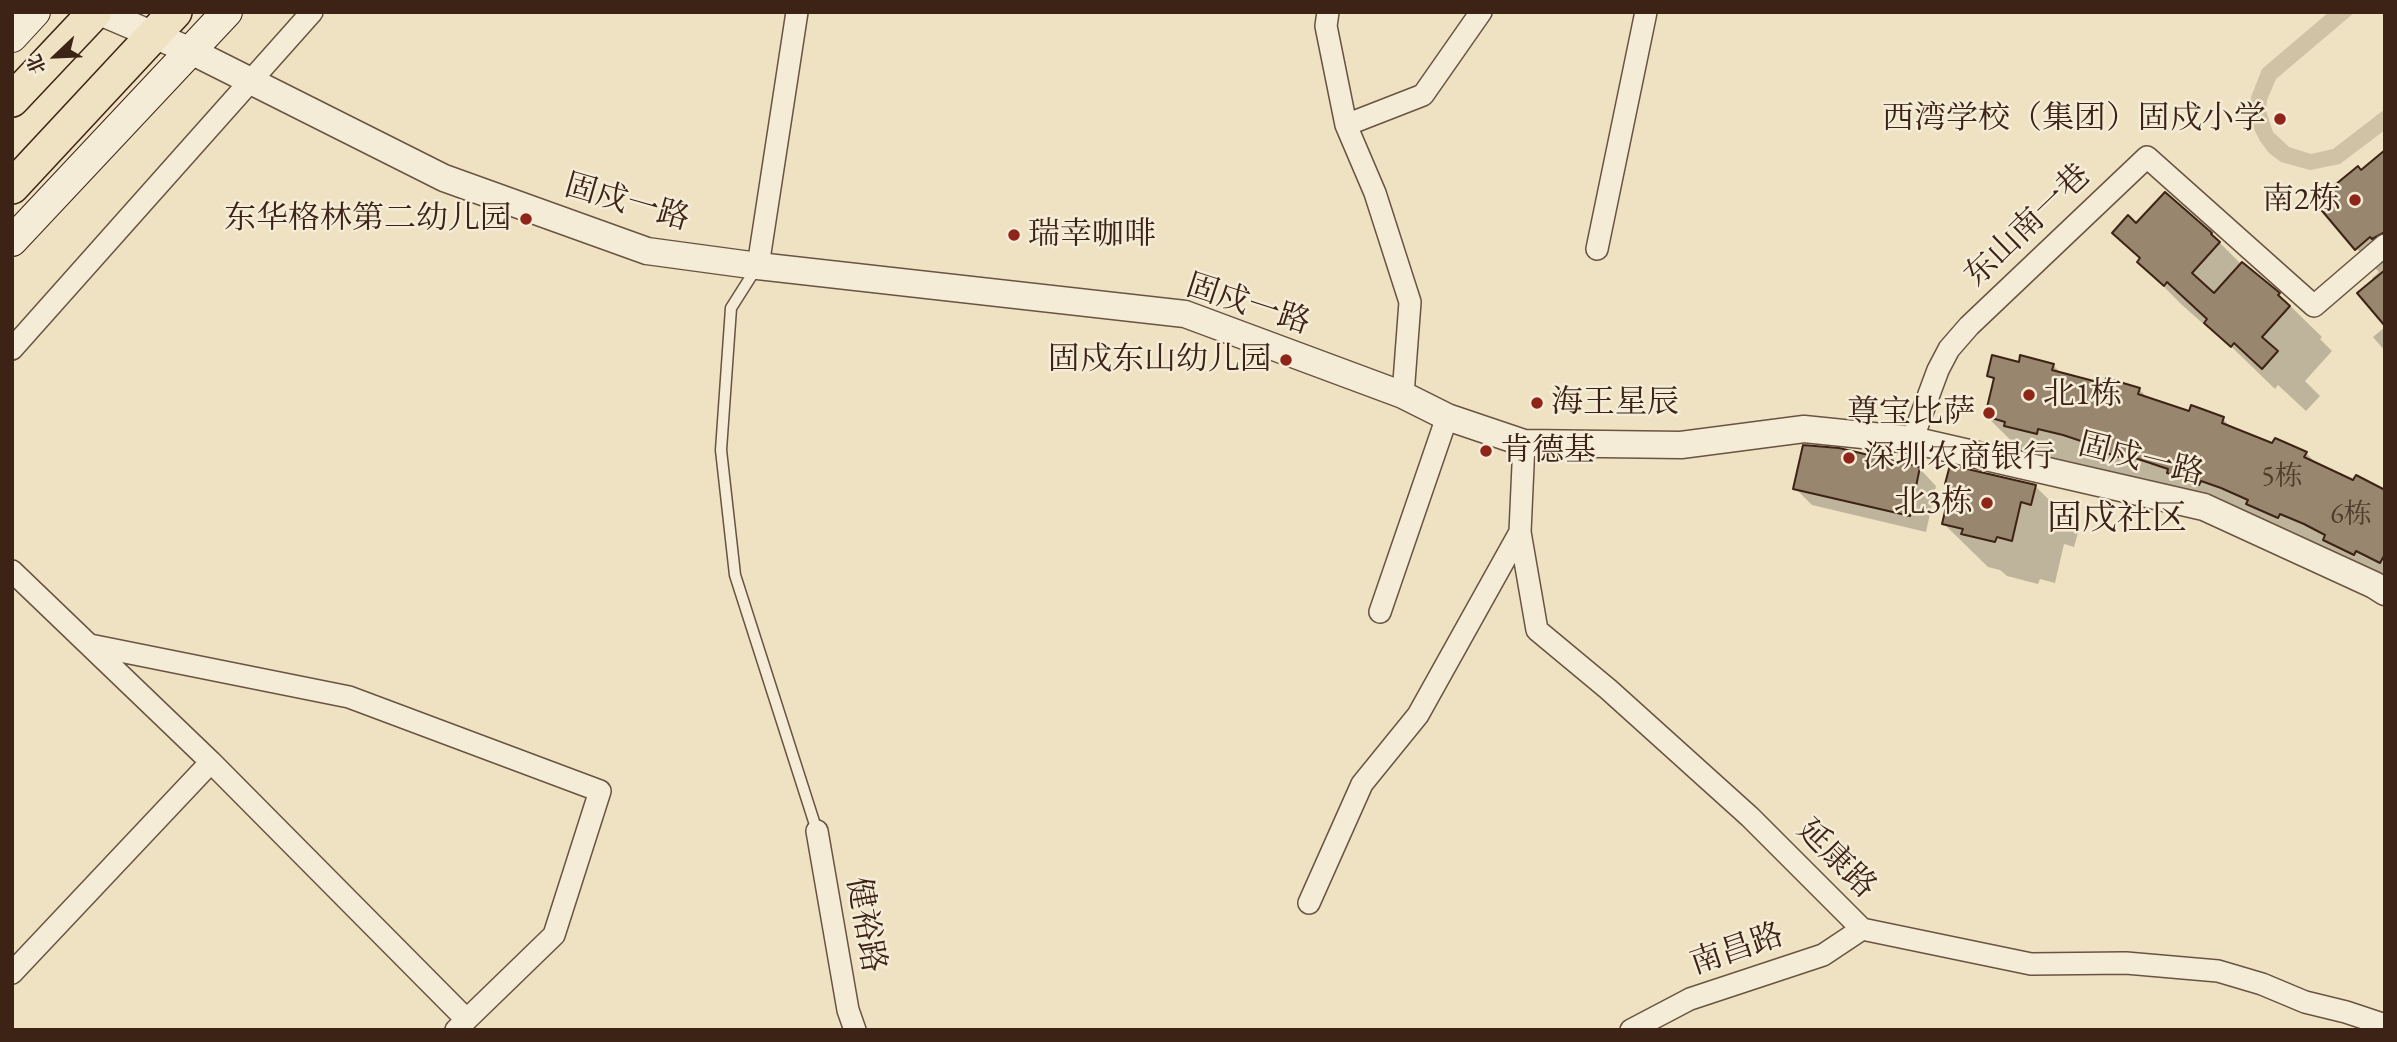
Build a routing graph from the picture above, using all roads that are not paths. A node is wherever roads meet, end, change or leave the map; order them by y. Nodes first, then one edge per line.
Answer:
1 (36, 12) edge
2 (98, 12) edge
3 (190, 12) edge
4 (227, 12) edge
5 (312, 12) edge
6 (797, 12) edge
7 (1328, 12) edge
8 (1481, 12) edge
9 (1646, 12) edge
10 (165, 24) edge
11 (12, 37) edge
12 (191, 51) junction
13 (252, 82) junction
14 (12, 100) edge
15 (1346, 125) junction
16 (12, 187) edge
17 (12, 241) edge
18 (2385, 245) edge
19 (1597, 249) dead end
20 (758, 266) junction
21 (12, 349) edge
22 (1404, 395) junction
23 (1447, 417) junction
24 (1912, 440) junction
25 (1524, 443) junction
26 (1520, 532) junction
27 (12, 571) edge
28 (2385, 592) edge
29 (1380, 612) dead end
30 (90, 645) junction
31 (211, 762) junction
32 (817, 831) joint
33 (1309, 903) dead end
34 (1862, 929) junction
35 (12, 973) edge
36 (461, 1024) edge
37 (2385, 1025) edge
38 (855, 1030) edge
39 (1631, 1030) edge

1 - 11 main road
2 - 10 street, 固戍一路
2 - 14 main road
3 - 10 main road
4 - 12 main road
5 - 13 street
6 - 20 street
7 - 15 street
8 - 15 street
9 - 19 street
10 - 12 street, 固戍一路
10 - 16 main road
12 - 13 street, 固戍一路
12 - 17 main road
13 - 20 street, 固戍一路
13 - 21 street
15 - 22 street
18 - 24 street, 东山南一巷
20 - 22 street, 固戍一路
20 - 32 lane
22 - 23 street, 固戍一路
23 - 25 street, 固戍一路
23 - 29 street
24 - 25 street, 固戍一路
24 - 28 street, 固戍一路
25 - 26 street, 延康路
26 - 33 street
26 - 34 street, 延康路
27 - 30 street
30 - 31 street
30 - 36 street
31 - 35 street
31 - 36 street
32 - 38 street, 健裕路
34 - 37 street, 延康路
34 - 39 street, 南昌路

